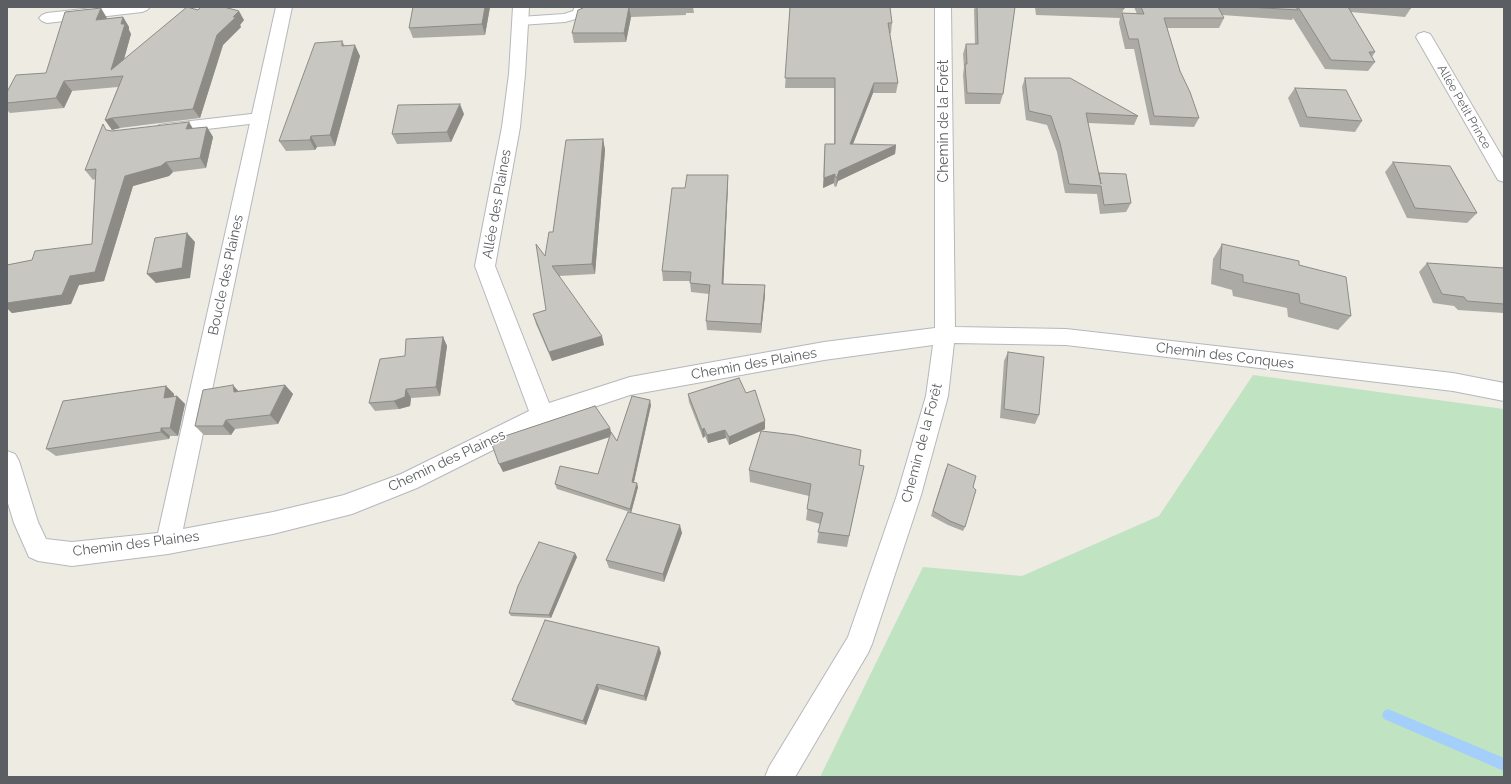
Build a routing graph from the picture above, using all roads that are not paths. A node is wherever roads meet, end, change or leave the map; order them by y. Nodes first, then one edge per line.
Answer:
1 (142, 7) edge
2 (284, 7) edge
3 (582, 7) edge
4 (943, 7) edge
5 (520, 14) edge
6 (47, 18) dead end
7 (1424, 37) dead end
8 (260, 118) junction
9 (151, 131) edge
10 (1504, 176) edge
11 (945, 335) junction
12 (1504, 392) edge
13 (542, 415) junction
14 (7, 461) edge
15 (168, 543) junction
16 (779, 777) edge

1 - 6 street
2 - 8 street, Boucle des Plaines
3 - 5 lane
4 - 11 street, Chemin de la Forêt
5 - 13 street, Allée des Plaines
7 - 10 street, Allée Petit Prince
8 - 9 lane
8 - 15 street, Boucle des Plaines
11 - 12 street, Chemin des Conques
11 - 13 street, Chemin des Plaines
11 - 16 street, Chemin de la Forêt
13 - 15 street, Chemin des Plaines
14 - 15 street, Chemin des Plaines

